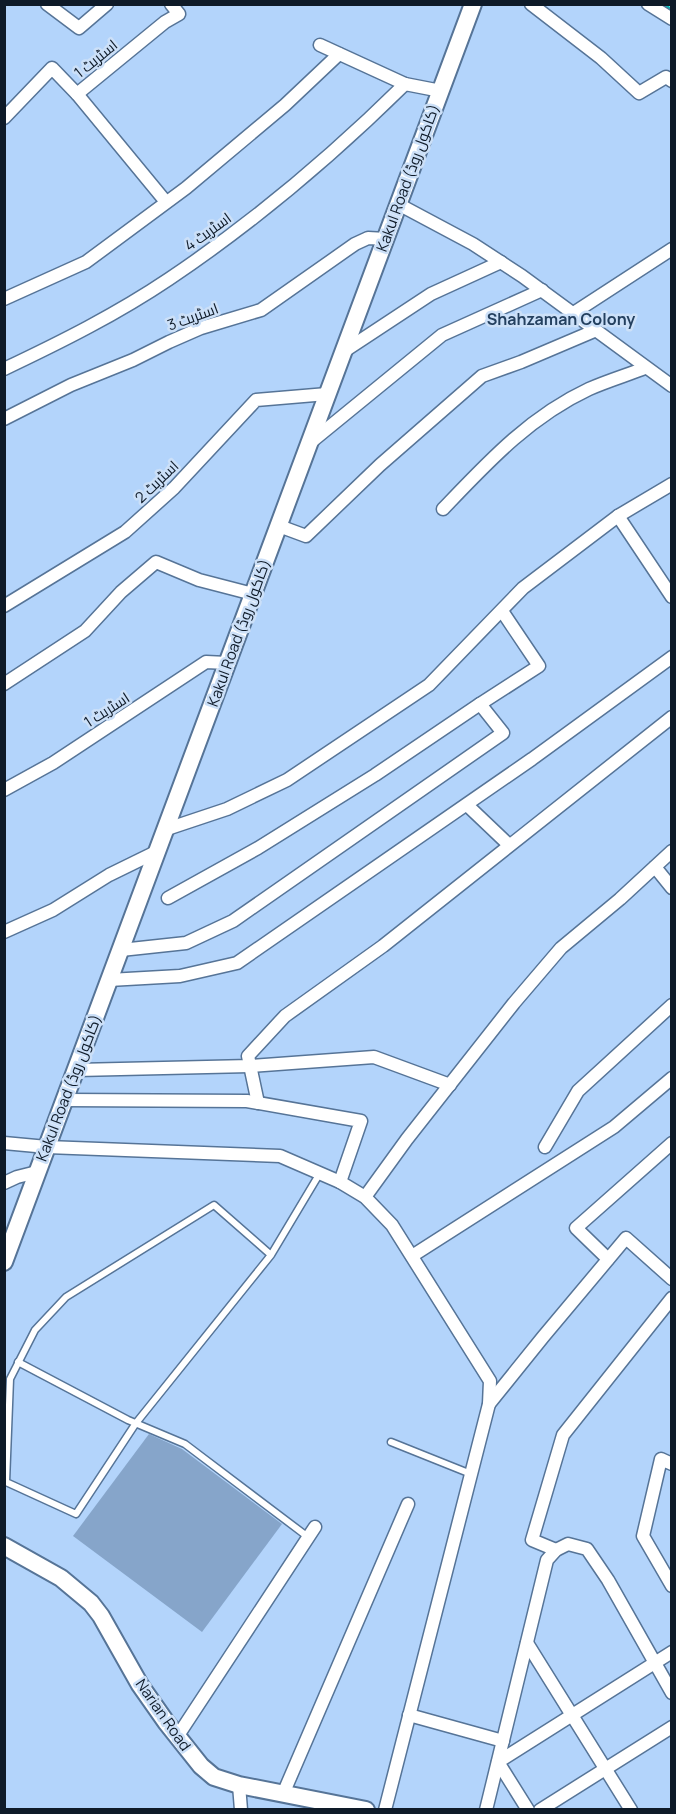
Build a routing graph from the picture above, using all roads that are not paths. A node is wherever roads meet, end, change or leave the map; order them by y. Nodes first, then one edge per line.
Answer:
1 (47, 4) edge
2 (107, 4) edge
3 (171, 4) edge
4 (473, 4) edge
5 (531, 4) edge
6 (648, 4) edge
7 (672, 19) edge
8 (320, 45) dead end
9 (339, 54) junction
10 (672, 81) edge
11 (405, 84) junction
12 (441, 91) junction
13 (77, 94) junction
14 (4, 118) edge
15 (166, 202) junction
16 (398, 204) junction
17 (386, 238) junction
18 (672, 249) edge
19 (501, 262) junction
20 (542, 290) junction
21 (4, 298) edge
22 (572, 314) junction
23 (594, 331) junction
24 (343, 352) junction
25 (645, 368) junction
26 (4, 369) edge
27 (672, 386) edge
28 (327, 394) junction
29 (4, 419) edge
30 (310, 442) junction
31 (672, 484) edge
32 (443, 509) dead end
33 (618, 516) junction
34 (279, 526) junction
35 (253, 594) junction
36 (672, 597) edge
37 (4, 606) edge
38 (502, 611) junction
39 (672, 657) edge
40 (227, 663) junction
41 (4, 684) edge
42 (480, 704) junction
43 (672, 717) edge
44 (4, 790) edge
45 (467, 805) junction
46 (167, 828) junction
47 (509, 844) junction
48 (158, 851) junction
49 (672, 851) edge
50 (655, 867) junction
51 (672, 888) edge
52 (168, 898) dead end
53 (4, 932) edge
54 (121, 950) junction
55 (109, 980) junction
56 (672, 1005) edge
57 (250, 1066) junction
58 (77, 1070) junction
59 (672, 1078) edge
60 (450, 1085) junction
61 (66, 1100) junction
62 (258, 1103) junction
63 (4, 1143) edge
64 (672, 1143) edge
65 (545, 1147) dead end
66 (46, 1148) junction
67 (37, 1172) junction
68 (320, 1173) junction
69 (340, 1182) junction
70 (4, 1184) edge
71 (365, 1197) junction
72 (271, 1254) junction
73 (412, 1256) junction
74 (608, 1259) junction
75 (4, 1262) edge
76 (672, 1279) edge
77 (672, 1298) edge
78 (18, 1362) junction
79 (489, 1404) junction
80 (136, 1423) junction
81 (392, 1442) dead end
82 (672, 1464) edge
83 (471, 1474) junction
84 (408, 1504) dead end
85 (312, 1532) joint
86 (4, 1546) edge
87 (556, 1550) junction
88 (672, 1586) edge
89 (527, 1643) junction
90 (672, 1652) edge
91 (655, 1663) junction
92 (672, 1693) edge
93 (409, 1715) junction
94 (572, 1716) junction
95 (672, 1727) edge
96 (177, 1737) junction
97 (503, 1742) junction
98 (498, 1762) junction
99 (604, 1769) junction
100 (238, 1785) junction
101 (283, 1794) junction
102 (241, 1809) edge
103 (366, 1809) edge
104 (385, 1809) edge
105 (486, 1809) edge
106 (528, 1809) edge
107 (540, 1809) edge
108 (631, 1809) edge

1 - 2 street
3 - 13 street, اسٹریٹ 1
4 - 12 main road, Kakul Road (کاکول روڈ)
5 - 10 street
6 - 7 street
8 - 9 street
9 - 11 street
9 - 15 street
11 - 12 street
11 - 26 street, اسٹریٹ 4
12 - 16 main road, Kakul Road (کاکول روڈ)
13 - 14 street, اسٹریٹ 1
13 - 15 street
15 - 21 street
16 - 17 main road, Kakul Road (کاکول روڈ)
16 - 19 street
17 - 24 main road, Kakul Road (کاکول روڈ)
17 - 29 street, اسٹریٹ 3
18 - 22 street
19 - 20 street
19 - 24 street
20 - 22 street
20 - 30 street
22 - 23 street
23 - 25 street
23 - 34 street
24 - 28 main road, Kakul Road (کاکول روڈ)
25 - 27 street
25 - 32 street
28 - 30 main road, Kakul Road (کاکول روڈ)
28 - 37 street, اسٹریٹ 2
30 - 34 main road, Kakul Road (کاکول روڈ)
31 - 33 street
33 - 36 street
33 - 38 street
34 - 35 main road, Kakul Road (کاکول روڈ)
35 - 40 main road, Kakul Road (کاکول روڈ)
35 - 41 street
38 - 42 street
38 - 46 street
39 - 45 street
40 - 44 street, اسٹریٹ 1
40 - 46 main road, Kakul Road (کاکول روڈ)
42 - 52 street
42 - 54 street
43 - 47 street
45 - 47 street
45 - 55 street
46 - 48 main road, Kakul Road (کاکول روڈ)
47 - 57 street
48 - 53 street
48 - 54 main road, Kakul Road (کاکول روڈ)
49 - 50 street
50 - 51 street
50 - 60 street
54 - 55 main road, Kakul Road (کاکول روڈ)
55 - 58 main road, Kakul Road (کاکول روڈ)
56 - 65 street
57 - 58 street
57 - 60 street
57 - 62 street
58 - 61 main road, Kakul Road (کاکول روڈ)
59 - 73 street
60 - 71 street
61 - 62 street
61 - 66 main road, Kakul Road (کاکول روڈ)
62 - 69 street
63 - 66 street
64 - 74 street
66 - 67 main road, Kakul Road (کاکول روڈ)
66 - 68 street
67 - 70 street
67 - 75 main road, Kakul Road (کاکول روڈ)
68 - 69 street
68 - 72 lane
69 - 71 street
71 - 73 street
72 - 78 lane
72 - 80 lane
73 - 79 street
74 - 76 street
74 - 79 street
77 - 87 street
78 - 80 lane
78 - 80 lane
79 - 83 street
80 - 85 lane
81 - 83 lane
82 - 88 street
83 - 93 street
84 - 101 street
85 - 96 street
86 - 96 main road, Narian Road
87 - 89 street
87 - 91 street
89 - 94 street
89 - 97 street
90 - 91 street
91 - 92 street
91 - 94 street
93 - 97 street
93 - 104 street
94 - 98 street
94 - 99 street
95 - 99 street
96 - 100 main road, Narian Road
97 - 98 street
98 - 105 street
98 - 106 street
99 - 107 street
99 - 108 street
100 - 101 main road, Narian Road
100 - 102 street
101 - 103 main road, Narian Road

